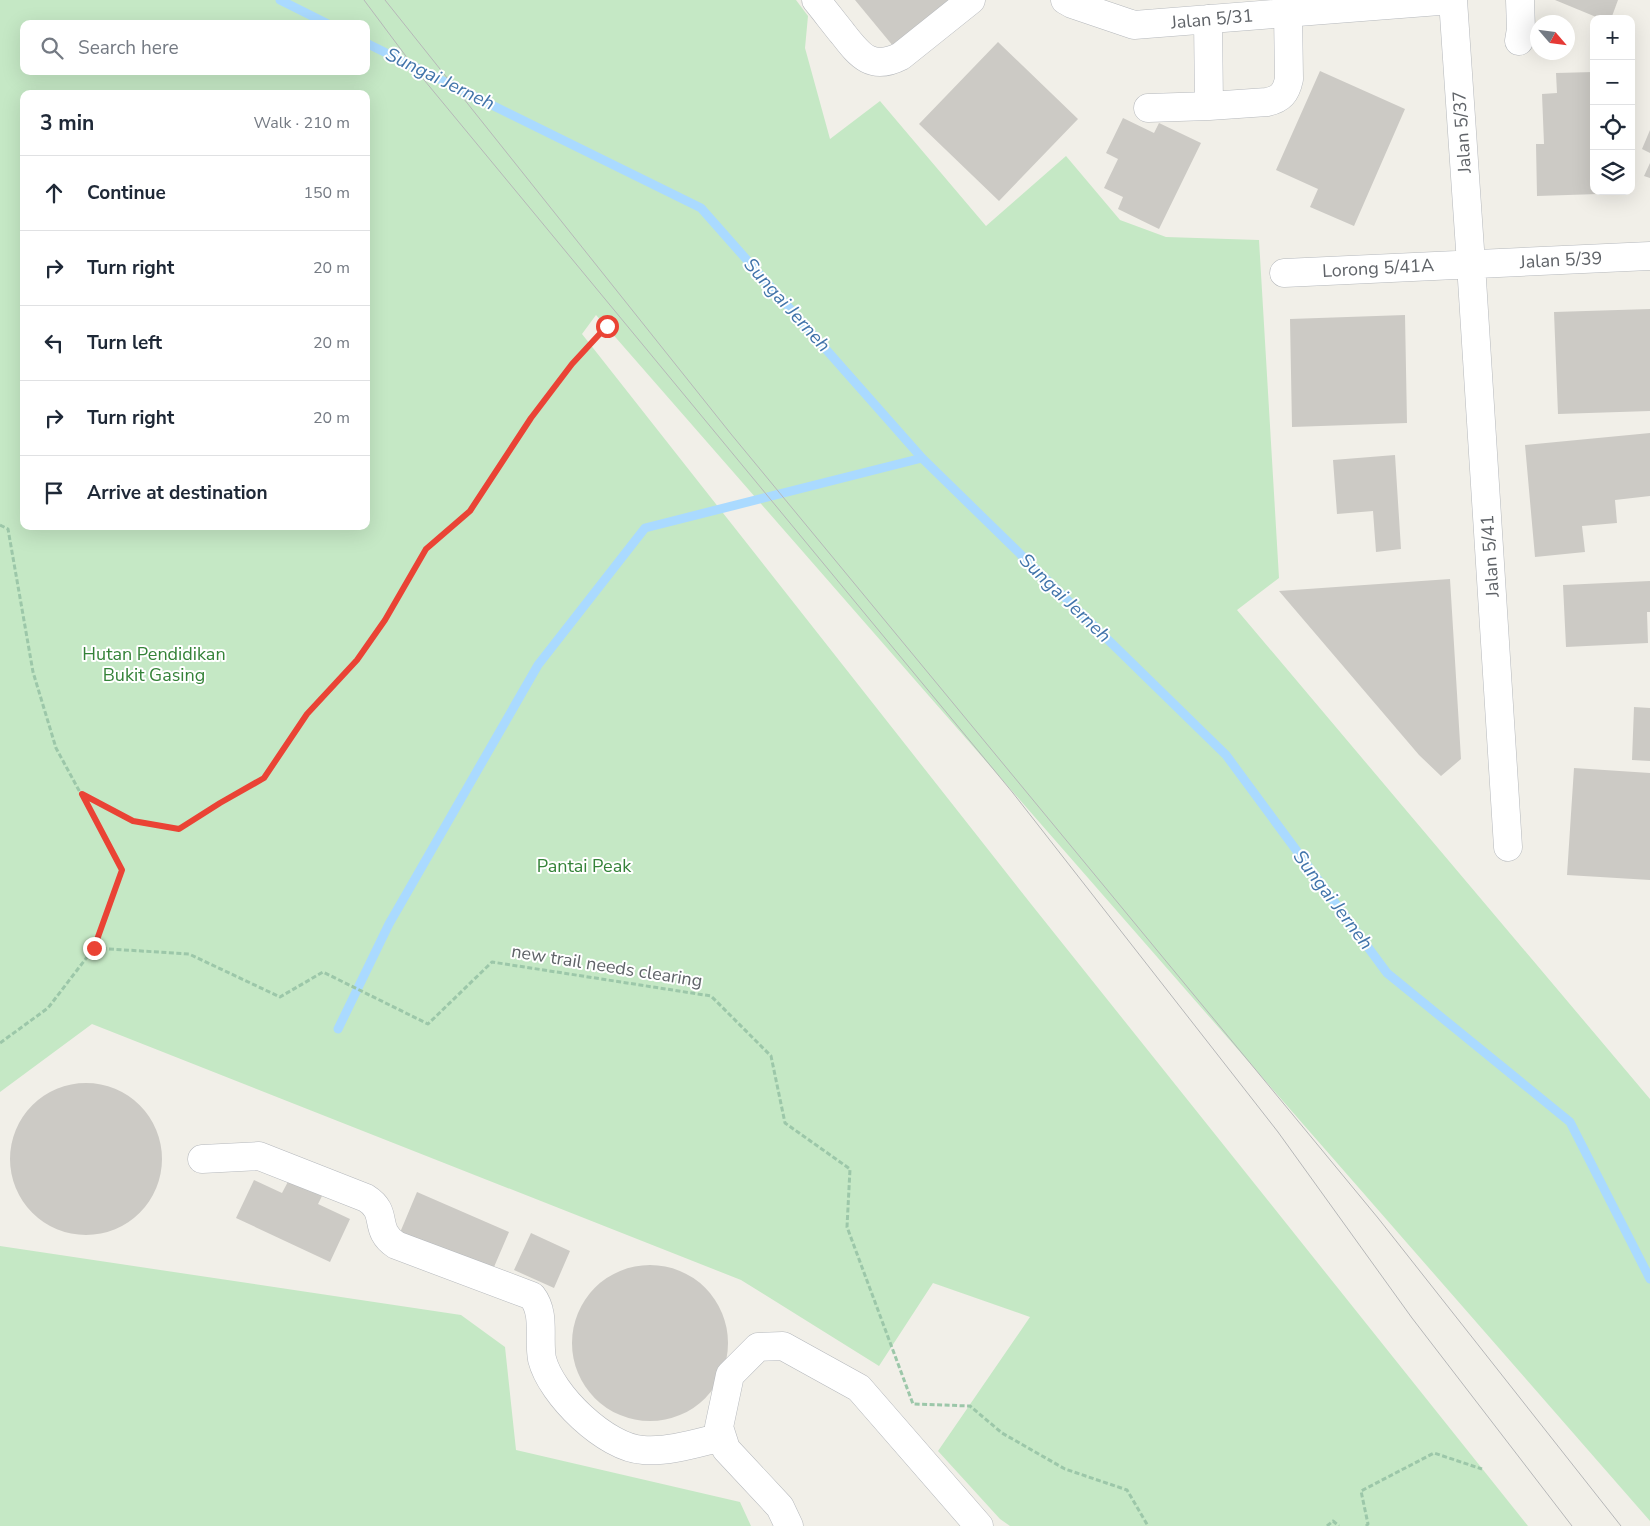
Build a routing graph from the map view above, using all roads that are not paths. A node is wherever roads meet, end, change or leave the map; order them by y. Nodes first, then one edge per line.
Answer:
1 (816, 0) edge
2 (971, 0) edge
3 (1065, 0) edge
4 (1452, 0) edge
5 (1520, 0) edge
6 (1288, 13) junction
7 (1208, 19) junction
8 (1519, 41) dead end
9 (1209, 106) junction
10 (1148, 108) dead end
11 (1650, 256) edge
12 (1472, 264) junction
13 (1284, 273) dead end
14 (1508, 847) dead end
15 (202, 1159) dead end
16 (722, 1437) junction
17 (788, 1526) edge
18 (979, 1526) edge

1 - 2 street
3 - 7 street, Jalan 5/31
4 - 6 street, Jalan 5/31
4 - 12 street, Jalan 5/37
5 - 8 street
6 - 7 street, Jalan 5/31
6 - 9 street
7 - 9 street
9 - 10 street
11 - 12 street, Jalan 5/39
12 - 13 street, Lorong 5/41A
12 - 14 street, Jalan 5/41
15 - 16 street
16 - 17 street
16 - 18 street

